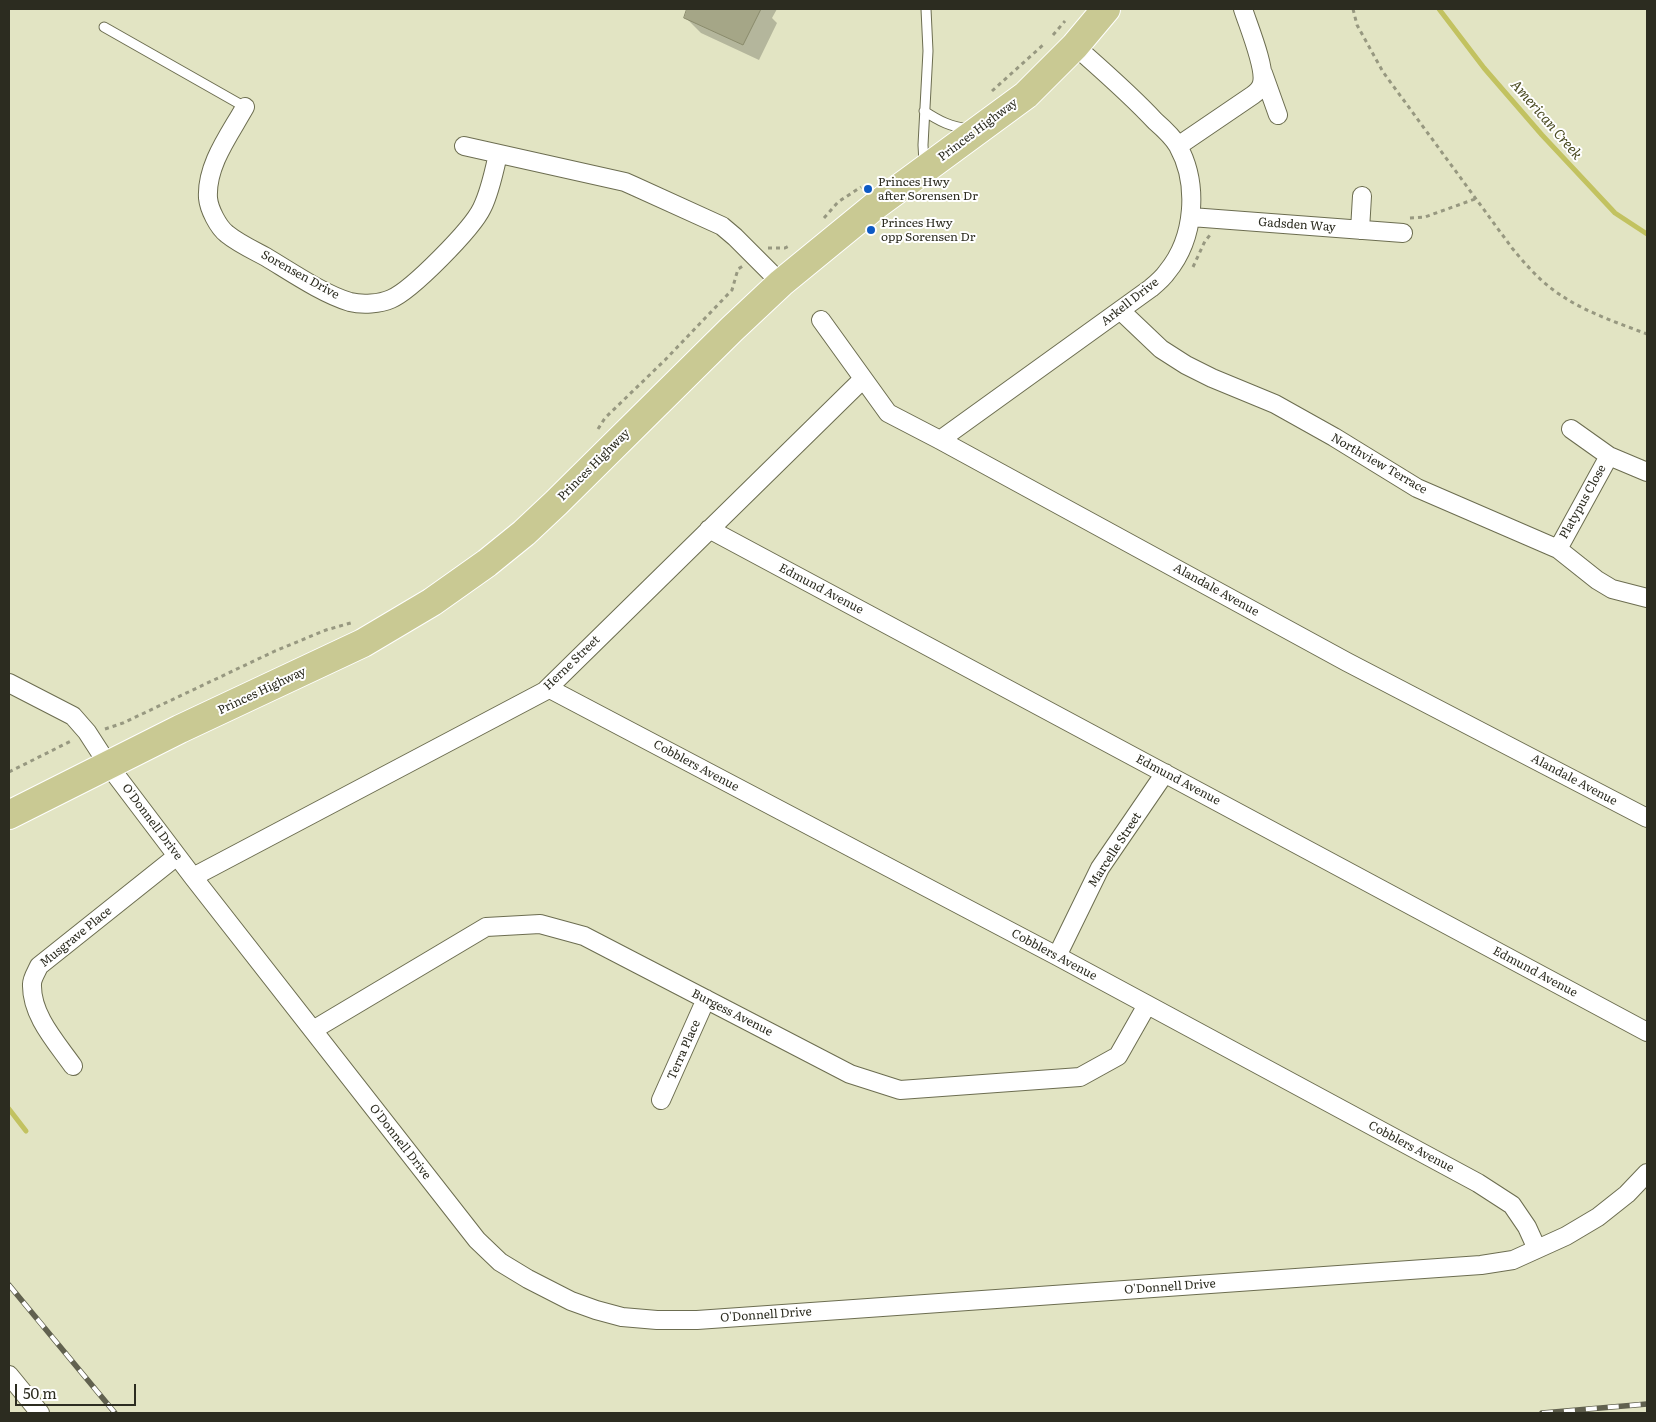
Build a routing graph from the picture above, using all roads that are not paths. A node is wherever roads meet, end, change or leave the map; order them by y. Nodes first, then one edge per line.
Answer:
1 (926, 9) edge
2 (1106, 9) edge
3 (1243, 9) edge
4 (104, 27) dead end
5 (1075, 46) junction
6 (1263, 73) junction
7 (245, 107) joint
8 (924, 110) junction
9 (1278, 115) dead end
10 (978, 130) junction
11 (464, 146) dead end
12 (1178, 146) junction
13 (498, 154) junction
14 (924, 170) junction
15 (1362, 196) dead end
16 (1191, 217) junction
17 (1360, 230) junction
18 (1403, 233) dead end
19 (781, 283) junction
20 (1121, 311) junction
21 (822, 320) dead end
22 (863, 379) junction
23 (1571, 429) dead end
24 (940, 440) junction
25 (1609, 456) junction
26 (1647, 472) edge
27 (709, 529) junction
28 (1558, 549) junction
29 (1647, 598) edge
30 (9, 682) edge
31 (548, 688) junction
32 (109, 766) junction
33 (1165, 774) junction
34 (9, 815) edge
35 (1647, 818) edge
36 (177, 856) junction
37 (193, 878) junction
38 (1057, 956) junction
39 (706, 999) junction
40 (1147, 1005) junction
41 (313, 1030) junction
42 (1647, 1032) edge
43 (73, 1066) dead end
44 (661, 1100) dead end
45 (1647, 1173) edge
46 (1537, 1249) junction
47 (9, 1375) edge
48 (40, 1413) edge

1 - 8 lane
2 - 5 main road, Princes Highway
3 - 6 street
4 - 7 lane
5 - 10 main road, Princes Highway
5 - 12 street, Arkell Drive
6 - 9 street
6 - 12 street
7 - 13 street, Sorensen Drive
8 - 10 lane
8 - 14 lane
10 - 14 main road, Princes Highway
11 - 13 street
12 - 16 street, Arkell Drive
13 - 19 street
14 - 19 main road, Princes Highway
15 - 17 street
16 - 17 street, Gadsden Way
16 - 20 street, Arkell Drive
17 - 18 street, Gadsden Way
19 - 32 main road, Princes Highway
20 - 24 street, Arkell Drive
20 - 28 street, Northview Terrace
21 - 22 street, Alandale Avenue
22 - 24 street, Alandale Avenue
22 - 27 street, Herne Street
23 - 25 street, Platypus Close
24 - 35 street, Alandale Avenue
25 - 26 street, Platypus Close
25 - 28 street, Platypus Close
27 - 31 street, Herne Street
27 - 33 street, Edmund Avenue
28 - 29 street, Northview Terrace
30 - 32 street, O'Donnell Drive
31 - 37 street, Herne Street
31 - 38 street, Cobblers Avenue
32 - 34 main road, Princes Highway
32 - 36 street, O'Donnell Drive
33 - 38 street, Marcelle Street
33 - 42 street, Edmund Avenue
36 - 37 street, O'Donnell Drive
36 - 43 street, Musgrave Place
37 - 41 street, O'Donnell Drive
38 - 40 street, Cobblers Avenue
39 - 40 street, Burgess Avenue
39 - 41 street, Burgess Avenue
39 - 44 street, Terra Place
40 - 46 street, Cobblers Avenue
41 - 46 street, O'Donnell Drive
45 - 46 street, O'Donnell Drive
47 - 48 street

